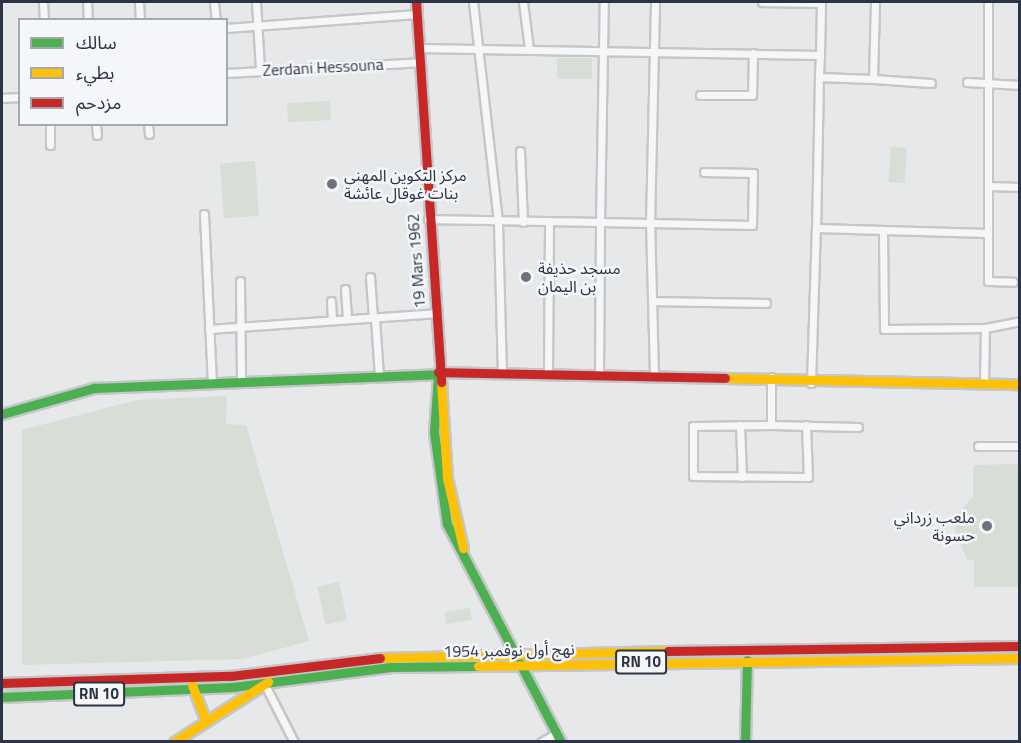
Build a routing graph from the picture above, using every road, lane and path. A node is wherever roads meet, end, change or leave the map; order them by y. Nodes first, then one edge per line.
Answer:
1 (43, 2) edge
2 (87, 2) edge
3 (139, 2) edge
4 (214, 2) edge
5 (256, 2) edge
6 (416, 2) edge
7 (473, 2) edge
8 (523, 2) edge
9 (604, 2) edge
10 (655, 2) edge
11 (762, 2) edge
12 (821, 2) edge
13 (875, 2) edge
14 (988, 2) edge
15 (416, 14) junction
16 (44, 18) edge
17 (88, 18) edge
18 (140, 18) edge
19 (216, 18) edge
20 (258, 26) junction
21 (228, 28) edge
22 (419, 48) junction
23 (478, 49) junction
24 (529, 49) junction
25 (604, 49) junction
26 (653, 50) junction
27 (753, 53) junction
28 (820, 55) junction
29 (420, 62) junction
30 (260, 70) junction
31 (228, 73) edge
32 (819, 77) junction
33 (873, 79) junction
34 (967, 82) dead end
35 (931, 83) dead end
36 (988, 84) junction
37 (1020, 85) edge
38 (700, 95) dead end
39 (18, 97) edge
40 (2, 98) edge
41 (50, 126) edge
42 (96, 126) edge
43 (148, 126) edge
44 (149, 134) dead end
45 (97, 135) dead end
46 (50, 145) dead end
47 (520, 151) dead end
48 (704, 172) dead end
49 (990, 186) junction
50 (1020, 187) edge
51 (204, 214) dead end
52 (428, 219) junction
53 (523, 222) junction
54 (549, 222) junction
55 (600, 222) junction
56 (498, 223) junction
57 (650, 224) junction
58 (816, 228) junction
59 (883, 231) junction
60 (987, 233) junction
61 (370, 277) dead end
62 (240, 282) dead end
63 (1013, 282) dead end
64 (345, 289) dead end
65 (331, 301) dead end
66 (652, 301) junction
67 (766, 303) dead end
68 (435, 313) junction
69 (374, 318) junction
70 (332, 320) junction
71 (347, 320) junction
72 (1020, 321) edge
73 (241, 327) junction
74 (985, 328) junction
75 (209, 329) junction
76 (502, 371) junction
77 (438, 373) junction
78 (548, 373) junction
79 (599, 374) junction
80 (654, 374) junction
81 (380, 376) junction
82 (771, 377) junction
83 (241, 382) junction
84 (810, 383) junction
85 (212, 384) junction
86 (984, 384) junction
87 (1020, 384) edge
88 (2, 414) edge
89 (740, 424) junction
90 (771, 425) junction
91 (806, 425) junction
92 (858, 427) dead end
93 (978, 446) dead end
94 (1020, 446) edge
95 (742, 477) junction
96 (1020, 646) edge
97 (850, 649) junction
98 (663, 651) junction
99 (517, 652) junction
100 (583, 652) junction
101 (1020, 658) edge
102 (747, 660) junction
103 (850, 660) junction
104 (662, 662) junction
105 (523, 664) junction
106 (583, 664) junction
107 (278, 671) junction
108 (185, 678) junction
109 (2, 683) edge
110 (265, 684) junction
111 (196, 690) junction
112 (178, 691) junction
113 (2, 697) edge
114 (205, 716) junction
115 (557, 739) edge
116 (174, 741) edge
117 (294, 741) edge
118 (541, 741) edge
119 (745, 741) edge

1 - 16 street
2 - 17 street
3 - 18 street
4 - 19 street
5 - 20 street
6 - 15 main road, 19 Mars 1962
7 - 23 street
8 - 24 street
9 - 25 street
10 - 26 street
11 - 12 street
12 - 28 street
13 - 33 street
14 - 36 street
15 - 20 street
15 - 22 main road, 19 Mars 1962
20 - 21 street
20 - 30 street
22 - 23 street
22 - 29 main road, 19 Mars 1962
23 - 24 street
23 - 56 street
24 - 25 street
25 - 26 street
25 - 55 street
26 - 27 street
26 - 57 street
27 - 28 street
27 - 38 street
28 - 32 street
29 - 30 street, Zerdani Hessouna
29 - 52 main road, 19 Mars 1962
30 - 31 street, Zerdani Hessouna
32 - 33 street
32 - 58 street
33 - 35 street
34 - 36 street
36 - 37 street
36 - 49 street
39 - 40 street
41 - 46 street
42 - 45 street
43 - 44 street
47 - 53 street
48 - 57 street
49 - 50 street
49 - 60 street
51 - 75 street
52 - 56 street
52 - 68 main road, 19 Mars 1962
53 - 54 street
53 - 56 street
54 - 55 street
54 - 78 street
55 - 57 street
55 - 79 street
56 - 76 street
57 - 66 street
58 - 59 street
58 - 84 street
59 - 60 street
59 - 74 street
60 - 63 street
61 - 69 street
62 - 73 street
64 - 71 street
65 - 70 street
66 - 67 street
66 - 80 street
68 - 69 street
68 - 77 main road, 19 Mars 1962
69 - 71 street
69 - 81 street
70 - 71 street
70 - 73 street
72 - 74 street
73 - 75 street
73 - 83 street
74 - 86 street
75 - 85 street
76 - 77 main road
76 - 78 main road
77 - 81 main road
77 - 99 main road, 19 Mars 1962
78 - 79 main road
79 - 80 main road
80 - 82 main road
81 - 83 main road
82 - 84 main road
82 - 90 street
83 - 85 main road
84 - 86 main road
85 - 88 main road
86 - 87 main road
89 - 90 street
89 - 95 street
89 - 95 street
90 - 91 street
91 - 92 street
91 - 95 street
93 - 94 street
96 - 97 main road, نهج أول نوفمبر 1954 / RN 10
97 - 98 main road, نهج أول نوفمبر 1954 / RN 10
97 - 103 main road
98 - 100 main road, نهج أول نوفمبر 1954 / RN 10
98 - 104 main road
99 - 100 main road, نهج أول نوفمبر 1954 / RN 10
99 - 105 main road, 19 Mars 1962
99 - 107 main road, نهج أول نوفمبر 1954 / RN 10
100 - 106 main road
101 - 103 main road, نهج أول نوفمبر 1954 / RN 10
102 - 103 main road, نهج أول نوفمبر 1954 / RN 10
102 - 104 main road, نهج أول نوفمبر 1954 / RN 10
102 - 119 main road
104 - 106 main road, نهج أول نوفمبر 1954 / RN 10
105 - 106 main road, نهج أول نوفمبر 1954 / RN 10
105 - 110 main road, نهج أول نوفمبر 1954 / RN 10
105 - 115 main road, 19 Mars 1962
107 - 108 main road, نهج أول نوفمبر 1954 / RN 10
107 - 110 main road
108 - 109 main road, نهج أول نوفمبر 1954 / RN 10
108 - 111 main road
110 - 111 main road, نهج أول نوفمبر 1954 / RN 10
110 - 114 main road
110 - 117 street
111 - 112 main road, نهج أول نوفمبر 1954 / RN 10
111 - 114 main road
112 - 113 main road, نهج أول نوفمبر 1954 / RN 10
112 - 114 main road
114 - 116 main road
115 - 118 street

